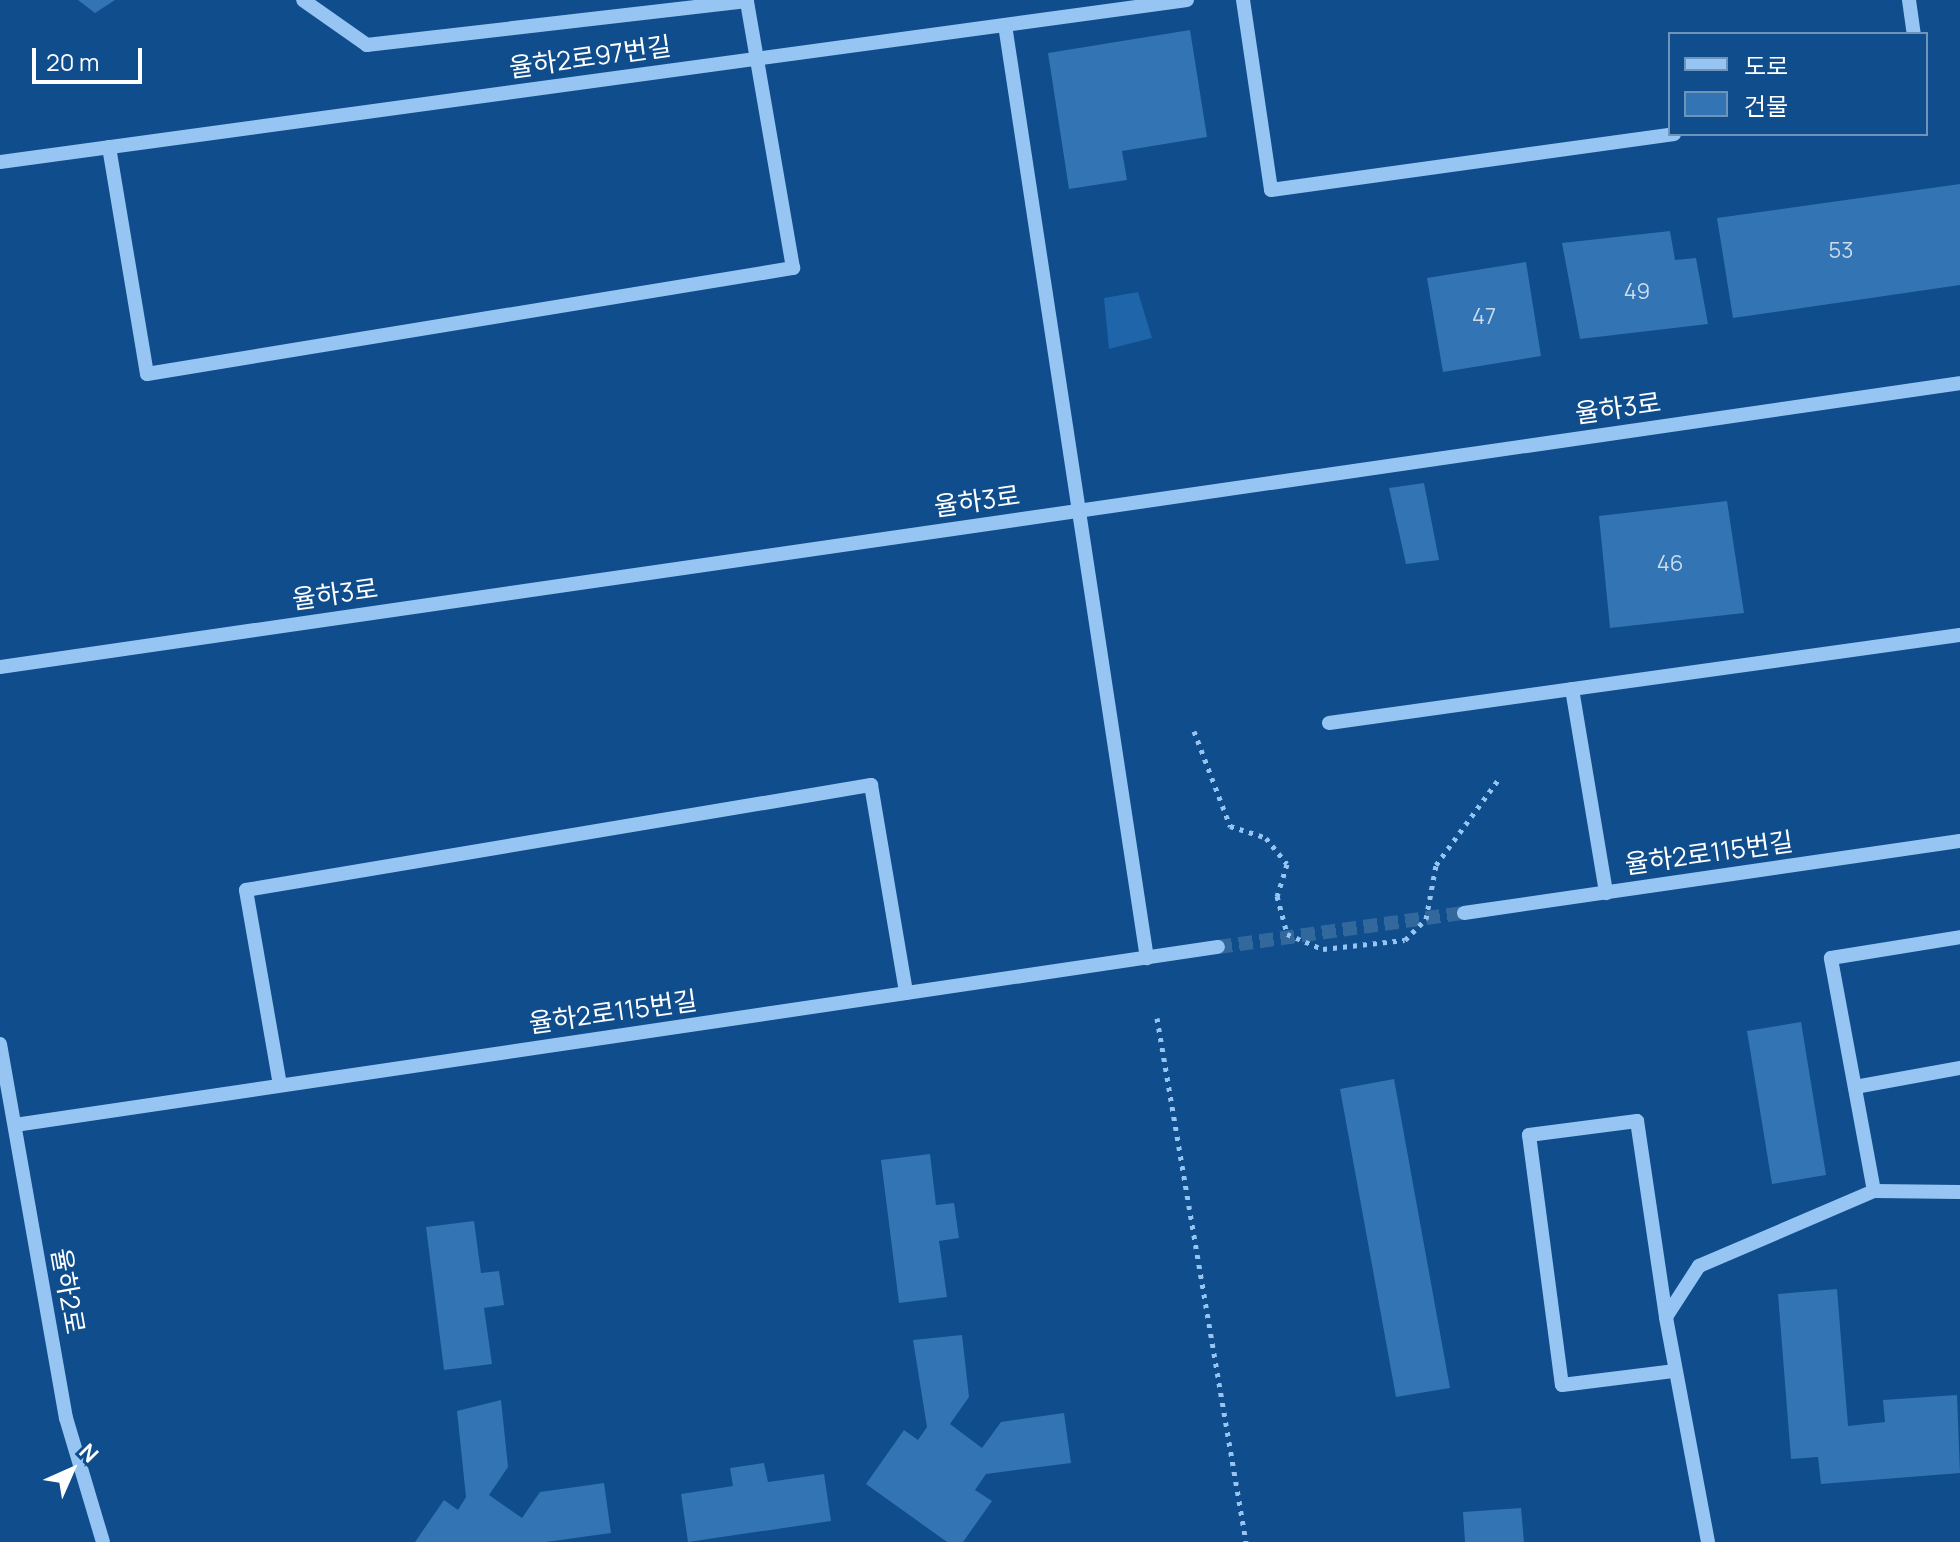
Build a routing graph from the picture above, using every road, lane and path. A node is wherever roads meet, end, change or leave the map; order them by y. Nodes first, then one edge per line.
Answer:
1 (303, 0) edge
2 (1187, 0) edge
3 (1243, 0) edge
4 (1909, 0) edge
5 (1005, 25) junction
6 (1914, 32) edge
7 (757, 59) junction
8 (1668, 135) edge
9 (109, 147) junction
10 (0, 162) edge
11 (1960, 383) edge
12 (1079, 510) junction
13 (1960, 635) edge
14 (0, 667) edge
15 (1572, 689) junction
16 (1329, 723) dead end
17 (1194, 731) dead end
18 (1498, 780) dead end
19 (1960, 841) edge
20 (1606, 893) junction
21 (1464, 913) tunnel mouth
22 (1960, 937) edge
23 (1218, 947) tunnel mouth
24 (1147, 958) junction
25 (906, 993) junction
26 (1157, 1018) dead end
27 (0, 1044) edge
28 (1960, 1068) edge
29 (280, 1085) junction
30 (1855, 1087) junction
31 (15, 1125) junction
32 (1874, 1191) junction
33 (1960, 1192) edge
34 (1666, 1317) junction
35 (1675, 1371) junction
36 (103, 1542) edge
37 (1246, 1542) edge
38 (1708, 1542) edge

1 - 7 street
2 - 5 street, 율하2로97번길
3 - 8 street
4 - 6 street
5 - 7 street, 율하2로97번길
5 - 12 street
7 - 9 street, 율하2로97번길
7 - 9 street
9 - 10 street, 율하2로97번길
11 - 12 street, 율하3로
12 - 14 street, 율하3로
12 - 24 street
13 - 15 street
15 - 16 street
15 - 20 street
17 - 18 path
19 - 20 street, 율하2로115번길
20 - 21 street, 율하2로115번길
22 - 30 street
23 - 24 street, 율하2로115번길
24 - 25 street, 율하2로115번길
25 - 29 street, 율하2로115번길
25 - 29 street
26 - 37 path
27 - 31 street, 율하2로
28 - 30 street
29 - 31 street, 율하2로115번길
30 - 32 street
31 - 36 street, 율하2로
32 - 33 street
32 - 34 street
34 - 35 street
34 - 35 street
35 - 38 street

